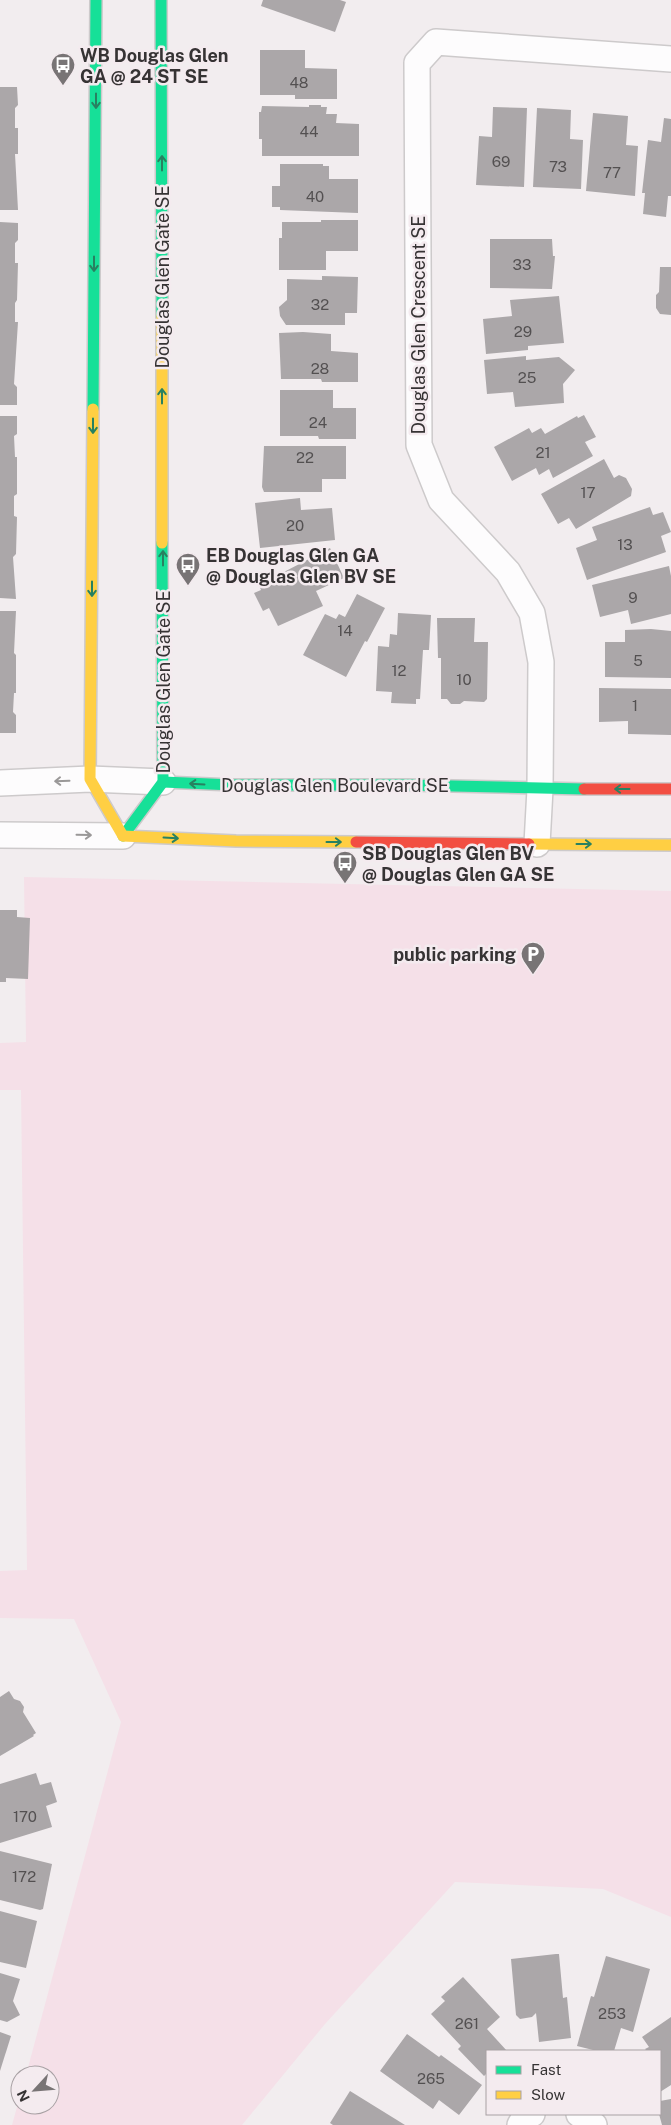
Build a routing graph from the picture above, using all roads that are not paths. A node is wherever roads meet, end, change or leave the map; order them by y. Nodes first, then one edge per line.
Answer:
1 (96, 0) edge
2 (161, 0) edge
3 (671, 59) edge
4 (90, 779) junction
5 (163, 782) junction
6 (0, 783) edge
7 (540, 789) junction
8 (671, 789) edge
9 (0, 834) edge
10 (123, 836) junction
11 (537, 844) junction
12 (671, 845) edge
13 (530, 2115) edge
14 (580, 2115) edge
15 (520, 2125) edge
16 (594, 2125) edge

1 -> 4 street
5 -> 2 street, Douglas Glen Gate SE
3 - 7 street, Douglas Glen Crescent SE
4 - 5 street, Douglas Glen Boulevard SE
4 -> 6 street, Douglas Glen Boulevard SE
4 - 10 street
7 -> 5 street, Douglas Glen Boulevard SE
5 - 10 street, Douglas Glen Gate SE
8 -> 7 street, Douglas Glen Boulevard SE
7 - 11 street, Douglas Glen Crescent SE
9 -> 10 street
10 -> 11 street
11 -> 12 street
13 - 15 street
14 - 16 street

